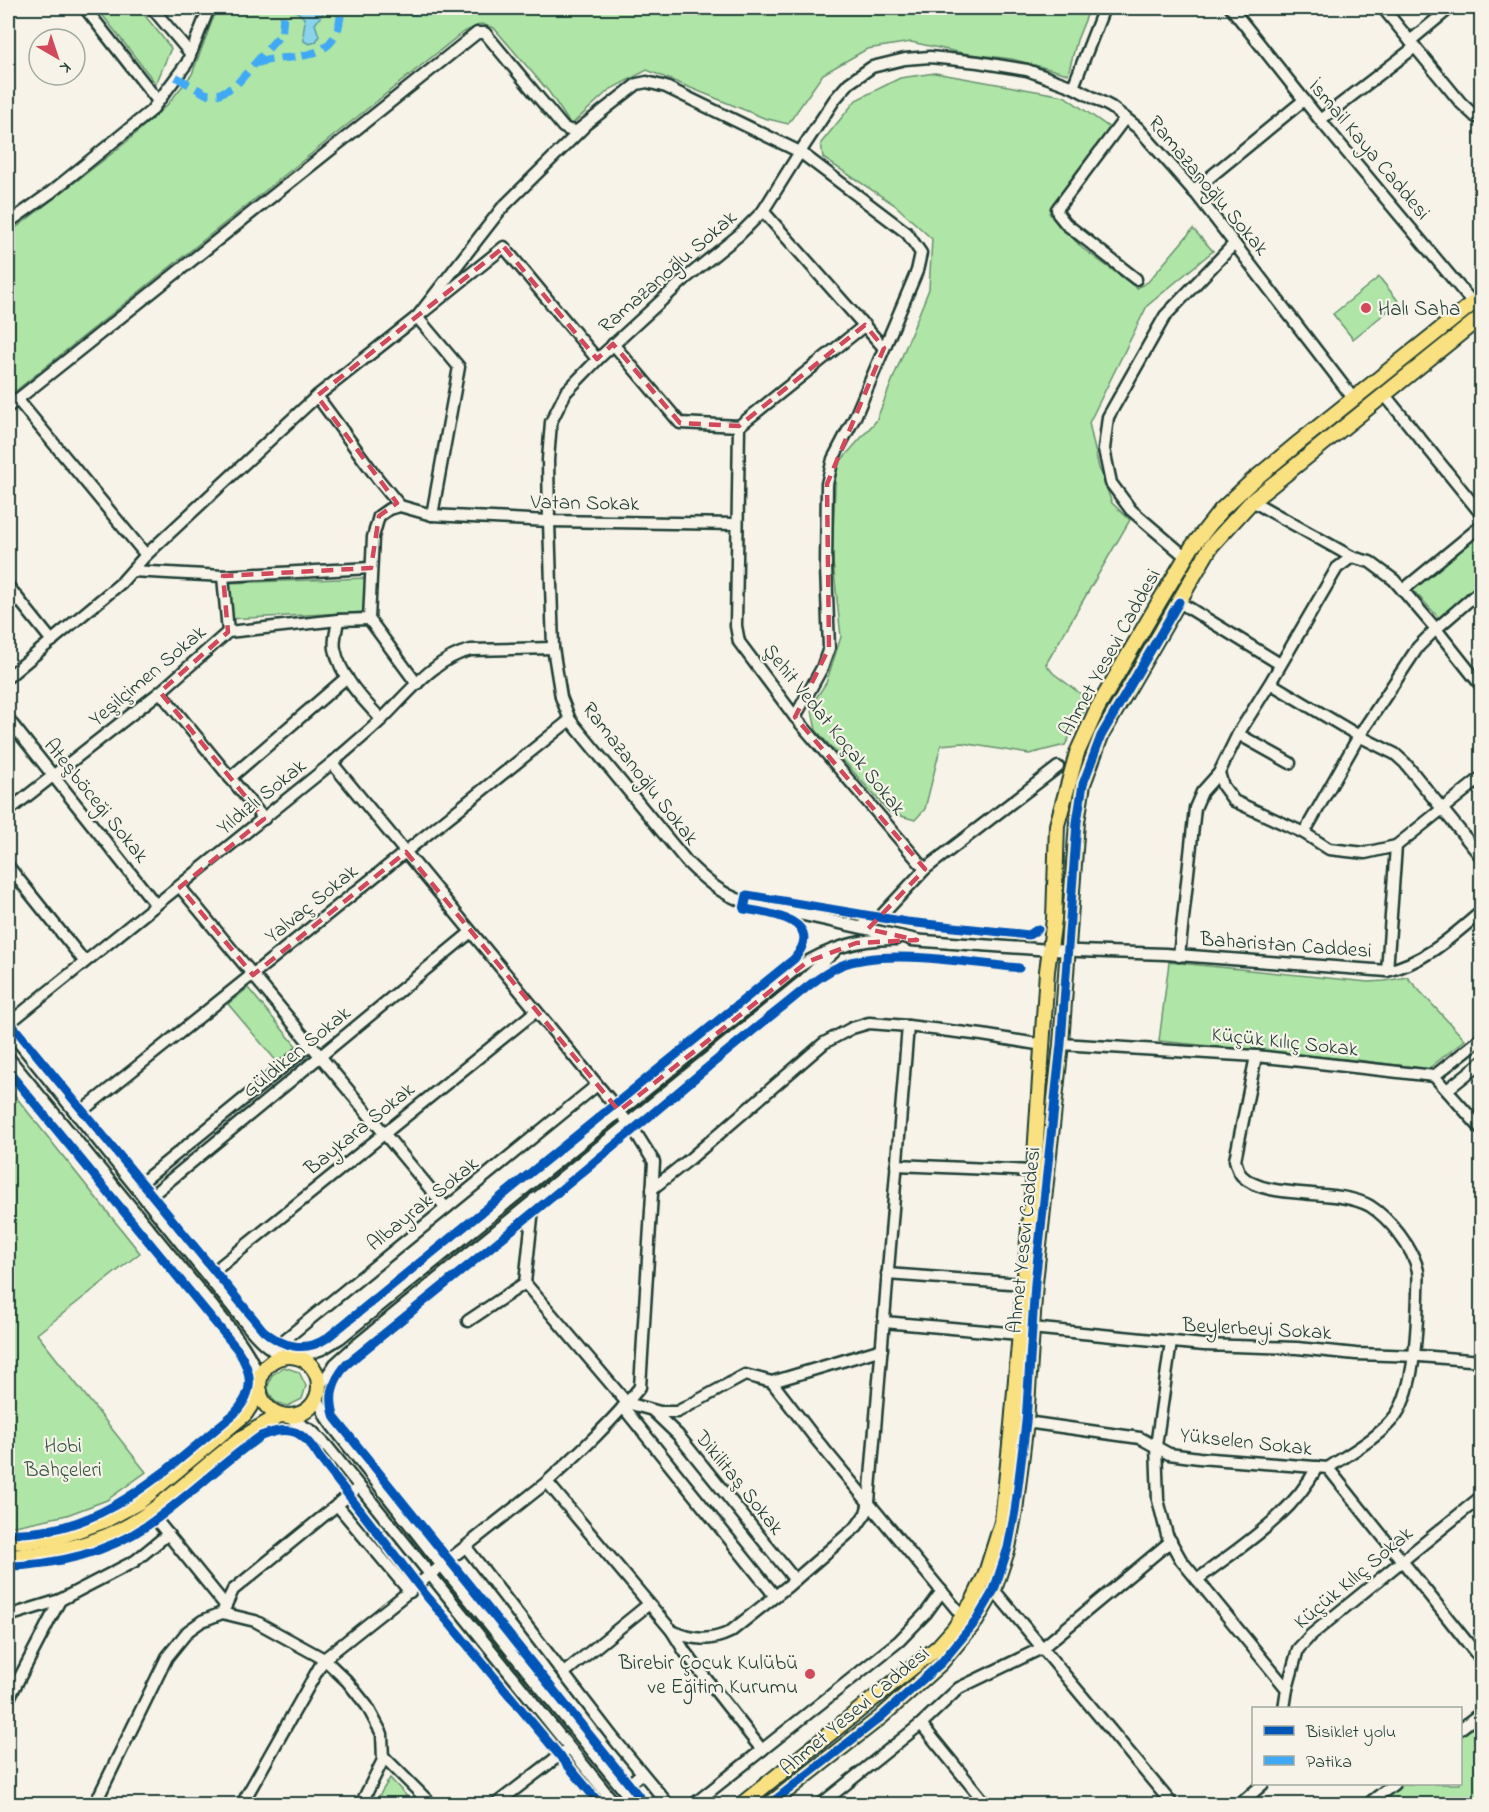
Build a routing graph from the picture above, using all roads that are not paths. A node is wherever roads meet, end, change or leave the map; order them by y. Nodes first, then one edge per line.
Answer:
1 (85, 8) edge
2 (152, 8) edge
3 (208, 8) edge
4 (1104, 8) edge
5 (1231, 8) edge
6 (1385, 8) edge
7 (1450, 8) edge
8 (1412, 44) junction
9 (190, 53) junction
10 (1073, 87) junction
11 (1304, 100) junction
12 (158, 101) junction
13 (1482, 117) edge
14 (1125, 118) junction
15 (1320, 120) junction
16 (590, 121) junction
17 (800, 152) junction
18 (1193, 191) junction
19 (764, 211) junction
20 (8, 224) edge
21 (1234, 244) junction
22 (1136, 279) dead end
23 (1479, 307) edge
24 (417, 316) junction
25 (865, 325) junction
26 (613, 344) junction
27 (884, 348) junction
28 (597, 360) junction
29 (1384, 394) junction
30 (317, 396) junction
31 (1353, 398) junction
32 (17, 399) junction
33 (8, 407) edge
34 (739, 426) junction
35 (1252, 501) junction
36 (400, 506) junction
37 (432, 514) junction
38 (1482, 515) edge
39 (549, 521) junction
40 (737, 524) junction
41 (1482, 525) edge
42 (146, 555) junction
43 (1186, 557) junction
44 (1352, 557) junction
45 (371, 568) junction
46 (132, 571) junction
47 (223, 576) junction
48 (8, 586) edge
49 (1482, 589) edge
50 (1403, 590) junction
51 (18, 599) junction
52 (1179, 602) junction
53 (8, 607) edge
54 (369, 619) junction
55 (338, 620) junction
56 (1436, 629) junction
57 (228, 632) junction
58 (52, 641) junction
59 (554, 648) junction
60 (1280, 664) junction
61 (8, 677) edge
62 (347, 677) junction
63 (1270, 683) junction
64 (417, 684) junction
65 (1482, 687) edge
66 (160, 692) junction
67 (795, 717) junction
68 (8, 719) edge
69 (381, 719) junction
70 (570, 720) junction
71 (1238, 734) junction
72 (1359, 736) junction
73 (332, 763) junction
74 (1290, 764) dead end
75 (1058, 767) dead end
76 (1219, 773) junction
77 (54, 776) junction
78 (1482, 777) edge
79 (230, 778) junction
80 (1441, 808) junction
81 (8, 810) edge
82 (264, 819) junction
83 (1304, 833) junction
84 (1396, 846) junction
85 (406, 852) junction
86 (1482, 858) edge
87 (8, 866) edge
88 (925, 869) junction
89 (180, 887) junction
90 (156, 905) junction
91 (1482, 911) edge
92 (860, 927) junction
93 (471, 932) junction
94 (917, 940) junction
95 (836, 950) junction
96 (1050, 950) junction
97 (1069, 950) junction
98 (1179, 956) junction
99 (84, 962) junction
100 (1387, 971) junction
101 (253, 975) junction
102 (536, 1011) junction
103 (8, 1024) edge
104 (908, 1026) junction
105 (8, 1029) edge
106 (1482, 1038) edge
107 (310, 1044) junction
108 (1061, 1044) junction
109 (1043, 1045) junction
110 (1256, 1056) junction
111 (8, 1057) edge
112 (321, 1057) junction
113 (1482, 1062) edge
114 (1434, 1076) junction
115 (597, 1085) junction
116 (1447, 1090) junction
117 (619, 1111) junction
118 (77, 1116) junction
119 (628, 1122) junction
120 (1482, 1130) edge
121 (384, 1133) junction
122 (896, 1164) junction
123 (1034, 1171) junction
124 (135, 1187) junction
125 (652, 1189) junction
126 (146, 1200) junction
127 (534, 1200) junction
128 (446, 1208) junction
129 (887, 1274) junction
130 (207, 1276) junction
131 (525, 1283) junction
132 (1023, 1284) junction
133 (468, 1321) dead end
134 (884, 1322) junction
135 (1025, 1331) junction
136 (1172, 1342) junction
137 (882, 1349) junction
138 (272, 1350) junction
139 (1413, 1356) junction
140 (292, 1357) junction
141 (1482, 1360) edge
142 (772, 1382) junction
143 (260, 1386) junction
144 (318, 1392) junction
145 (625, 1405) junction
146 (652, 1410) junction
147 (283, 1415) junction
148 (1026, 1422) junction
149 (1156, 1446) junction
150 (1322, 1468) junction
151 (547, 1482) junction
152 (359, 1487) junction
153 (1482, 1496) edge
154 (869, 1502) junction
155 (337, 1504) junction
156 (150, 1512) junction
157 (168, 1534) junction
158 (8, 1541) edge
159 (1171, 1541) junction
160 (466, 1547) junction
161 (8, 1557) edge
162 (1400, 1561) junction
163 (442, 1566) junction
164 (430, 1575) junction
165 (795, 1580) junction
166 (1197, 1580) junction
167 (994, 1590) junction
168 (942, 1591) junction
169 (410, 1592) junction
170 (776, 1596) junction
171 (60, 1600) junction
172 (649, 1604) junction
173 (224, 1609) junction
174 (8, 1616) edge
175 (963, 1617) junction
176 (672, 1632) junction
177 (1042, 1648) junction
178 (324, 1659) junction
179 (1482, 1661) edge
180 (564, 1673) junction
181 (1287, 1689) junction
182 (8, 1700) edge
183 (1284, 1707) edge
184 (1482, 1712) edge
185 (921, 1724) junction
186 (1462, 1729) edge
187 (569, 1748) junction
188 (762, 1750) junction
189 (383, 1756) junction
190 (642, 1773) junction
191 (1262, 1785) edge
192 (1393, 1785) edge
193 (623, 1790) junction
194 (95, 1804) edge
195 (242, 1804) edge
196 (361, 1804) edge
197 (431, 1804) edge
198 (496, 1804) edge
199 (615, 1804) edge
200 (635, 1804) edge
201 (668, 1804) edge
202 (694, 1804) edge
203 (742, 1804) edge
204 (770, 1804) edge
205 (821, 1804) edge
206 (986, 1804) edge
207 (1172, 1804) edge
208 (1240, 1804) edge
209 (1368, 1804) edge

1 - 12 street
2 - 9 street
3 - 9 street
4 - 10 street
5 - 11 street, İsmail Kaya Caddesi
6 - 8 street
7 - 8 street
8 - 13 street
8 - 15 street
9 - 12 street
10 - 14 street, Ramazanoğlu Sokak
10 - 17 street, Ramazanoğlu Sokak
11 - 15 street, İsmail Kaya Caddesi
11 - 18 street
12 - 20 street
14 - 18 street, Ramazanoğlu Sokak
14 - 22 street
15 - 23 street, İsmail Kaya Caddesi
16 - 17 street
16 - 24 street
16 - 32 street
17 - 19 street, Ramazanoğlu Sokak
17 - 27 street
18 - 21 street, Ramazanoğlu Sokak
19 - 25 street
19 - 26 street, Ramazanoğlu Sokak
21 - 31 street, Ramazanoğlu Sokak
21 - 43 street
23 - 29 main road, Ahmet Yesevi Caddesi
23 - 31 main road, Ahmet Yesevi Caddesi
24 - 28 street
24 - 30 street
24 - 37 street
25 - 27 street
25 - 34 street
26 - 28 street, Ramazanoğlu Sokak
26 - 34 street
27 - 67 street
28 - 39 street, Ramazanoğlu Sokak
29 - 35 main road, Ahmet Yesevi Caddesi
29 - 38 street
30 - 36 street
30 - 42 street
31 - 43 main road, Ahmet Yesevi Caddesi
32 - 33 street
32 - 42 street
34 - 40 street, Şehit Vedat Koçak Sokak
35 - 44 street
35 - 52 main road, Ahmet Yesevi Caddesi
36 - 37 street, Vatan Sokak
36 - 45 street
37 - 39 street, Vatan Sokak
39 - 40 street, Vatan Sokak
39 - 59 street, Ramazanoğlu Sokak
40 - 67 street, Şehit Vedat Koçak Sokak
41 - 50 street
42 - 46 street
43 - 96 main road, Ahmet Yesevi Caddesi
44 - 50 street
44 - 60 street
45 - 47 street
45 - 54 street
46 - 47 street
46 - 58 street
47 - 57 street
48 - 51 street
49 - 56 street
50 - 56 street
51 - 53 street
51 - 58 street
52 - 60 street
52 - 97 main road, Ahmet Yesevi Caddesi
54 - 55 street, Yeşilçimen Sokak
54 - 64 street
55 - 57 street, Yeşilçimen Sokak
55 - 62 street
56 - 65 street
56 - 72 street
57 - 66 street, Yeşilçimen Sokak
58 - 61 street
59 - 64 street, Yıldızlı Sokak
59 - 70 street, Ramazanoğlu Sokak
60 - 63 street
62 - 69 street
62 - 79 street
63 - 71 street
63 - 72 street
64 - 69 street, Yıldızlı Sokak
66 - 77 street, Yeşilçimen Sokak
66 - 79 street
67 - 88 street, Şehit Vedat Koçak Sokak
68 - 77 street, Ateşböceği Sokak
69 - 73 street, Yıldızlı Sokak
70 - 85 street, Yalvaç Sokak
70 - 92 street, Ramazanoğlu Sokak
71 - 74 street
71 - 76 street
72 - 80 street
72 - 83 street
73 - 82 street, Yıldızlı Sokak
73 - 85 street
75 - 88 street
76 - 83 street
76 - 98 street
77 - 81 street, Yeşilçimen Sokak
77 - 90 street, Ateşböceği Sokak
78 - 80 street
79 - 82 street
80 - 84 street
80 - 86 street
82 - 89 street, Yıldızlı Sokak
83 - 84 street
84 - 100 street
85 - 93 street
85 - 101 street, Yalvaç Sokak
87 - 99 street
88 - 92 street
89 - 90 street, Yıldızlı Sokak
89 - 101 street
90 - 99 street, Yıldızlı Sokak
91 - 100 street, Baharistan Caddesi
92 - 94 street, Ramazanoğlu Sokak
93 - 102 street
93 - 112 street, Güldiken Sokak
94 - 95 street
94 - 96 street, Baharistan Caddesi
95 - 117 street
95 - 119 street
96 - 97 street, Baharistan Caddesi
96 - 109 main road, Ahmet Yesevi Caddesi
97 - 98 street, Baharistan Caddesi
97 - 108 main road, Ahmet Yesevi Caddesi
98 - 100 street, Baharistan Caddesi
99 - 103 street, Yıldızlı Sokak
101 - 107 street
101 - 118 street, Yalvaç Sokak
102 - 115 street
102 - 121 street, Baykara Sokak
104 - 109 street
104 - 122 street
104 - 125 street
105 - 118 street
106 - 114 street
107 - 112 street
107 - 124 street
108 - 110 street, Küçük Kılıç Sokak
108 - 135 main road, Ahmet Yesevi Caddesi
109 - 123 main road, Ahmet Yesevi Caddesi
110 - 114 street, Küçük Kılıç Sokak
110 - 139 street
111 - 143 street
112 - 121 street
112 - 126 street, Güldiken Sokak
113 - 116 street
114 - 116 street
115 - 117 street
115 - 128 street, Albayrak Sokak
116 - 120 street
117 - 119 street
117 - 140 street
118 - 124 street
119 - 125 street
119 - 127 street
121 - 128 street
121 - 130 street, Baykara Sokak
122 - 123 street
122 - 129 street
123 - 132 main road, Ahmet Yesevi Caddesi
124 - 126 street
125 - 145 street
126 - 130 street
127 - 131 street
127 - 144 street
128 - 138 street, Albayrak Sokak
129 - 132 street
129 - 134 street
130 - 138 street
131 - 133 street
131 - 145 street
132 - 135 main road, Ahmet Yesevi Caddesi
134 - 135 street, Beylerbeyi Sokak
134 - 137 street
135 - 136 street, Beylerbeyi Sokak
135 - 148 main road, Ahmet Yesevi Caddesi
135 - 175 main road, Ahmet Yesevi Caddesi
136 - 139 street, Beylerbeyi Sokak
136 - 149 street
137 - 142 street
137 - 154 street
138 - 140 street
139 - 141 street, Beylerbeyi Sokak
139 - 150 street
140 - 143 main road
140 - 144 main road
142 - 146 street
142 - 154 street
143 - 147 main road
143 - 158 main road
144 - 147 main road
144 - 163 street
145 - 146 street
145 - 151 street
145 - 170 street
146 - 165 street, Dikilitaş Sokak
147 - 152 street
147 - 156 main road
148 - 149 street, Yükselen Sokak
148 - 167 main road, Ahmet Yesevi Caddesi
149 - 150 street, Yükselen Sokak
149 - 159 street
150 - 162 street, Yükselen Sokak
150 - 166 street
151 - 160 street
151 - 172 street
152 - 155 street
152 - 164 street
153 - 162 street, Küçük Kılıç Sokak
154 - 165 street
154 - 168 street
155 - 169 street
155 - 173 street
156 - 157 street
156 - 161 main road
157 - 171 street
157 - 173 street
159 - 166 street
159 - 177 street
160 - 163 street
160 - 180 street
162 - 179 street, Yükselen Sokak
162 - 181 street, Küçük Kılıç Sokak
163 - 164 street
163 - 193 street
164 - 169 street
164 - 187 street
165 - 170 street
166 - 181 street
167 - 177 street
167 - 204 main road, Ahmet Yesevi Caddesi
168 - 175 street
168 - 188 street
169 - 178 street
170 - 176 street
171 - 174 street
171 - 182 street
172 - 176 street
172 - 180 street
173 - 178 street
173 - 194 street
175 - 203 main road, Ahmet Yesevi Caddesi
176 - 188 street
177 - 185 street
177 - 207 street
178 - 189 street
178 - 195 street
180 - 190 street
181 - 183 street, Küçük Kılıç Sokak
184 - 186 street
185 - 205 street
185 - 206 street
187 - 198 street
187 - 199 street
188 - 202 street
189 - 196 street
189 - 197 street
190 - 193 street
190 - 201 street
191 - 208 street
192 - 209 street
193 - 200 street

